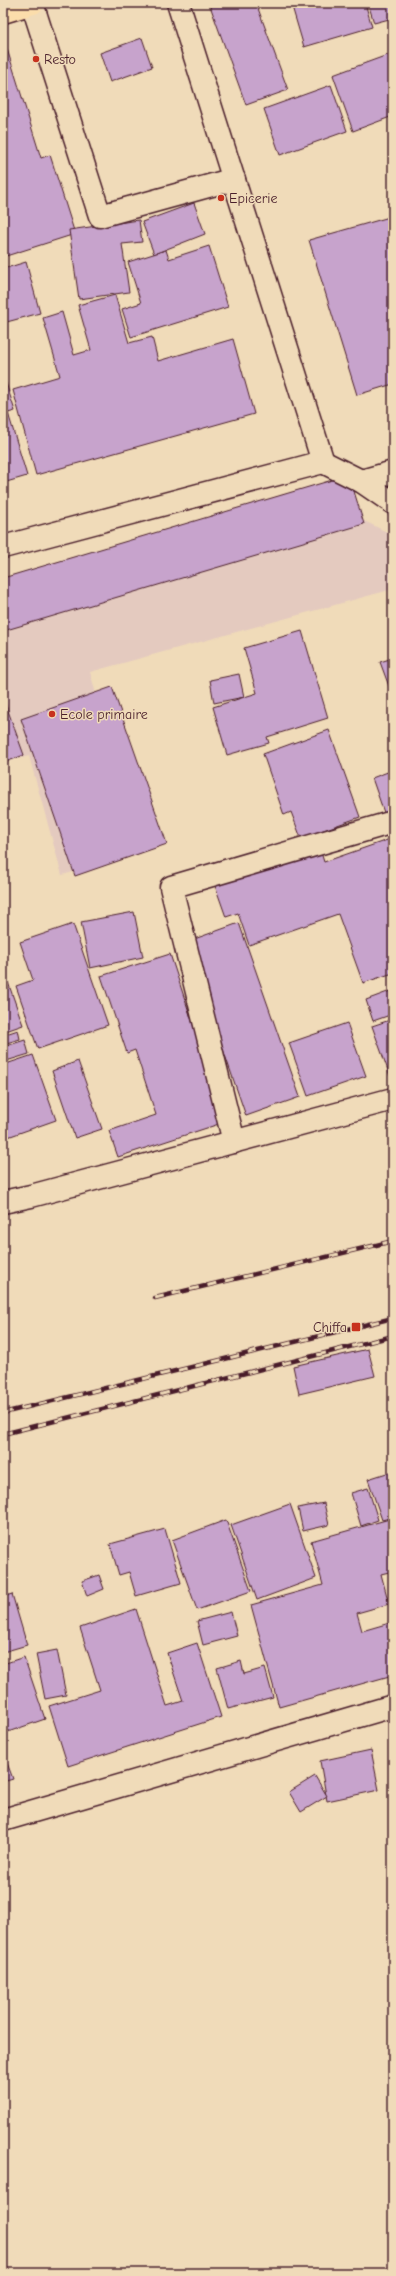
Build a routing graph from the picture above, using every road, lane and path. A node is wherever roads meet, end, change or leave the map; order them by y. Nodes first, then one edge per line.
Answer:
1 (33, 3) edge
2 (178, 3) edge
3 (3, 12) edge
4 (234, 179) junction
5 (323, 462) junction
6 (393, 472) edge
7 (361, 481) junction
8 (393, 503) edge
9 (3, 547) edge
10 (393, 822) edge
11 (393, 1099) edge
12 (234, 1142) junction
13 (3, 1202) edge
14 (393, 1706) edge
15 (3, 1820) edge

1 - 3 main road
1 - 4 street
2 - 4 street
4 - 5 street
5 - 7 street
5 - 9 street
6 - 7 street
7 - 8 street
10 - 12 street
11 - 12 street
12 - 13 street
14 - 15 street

